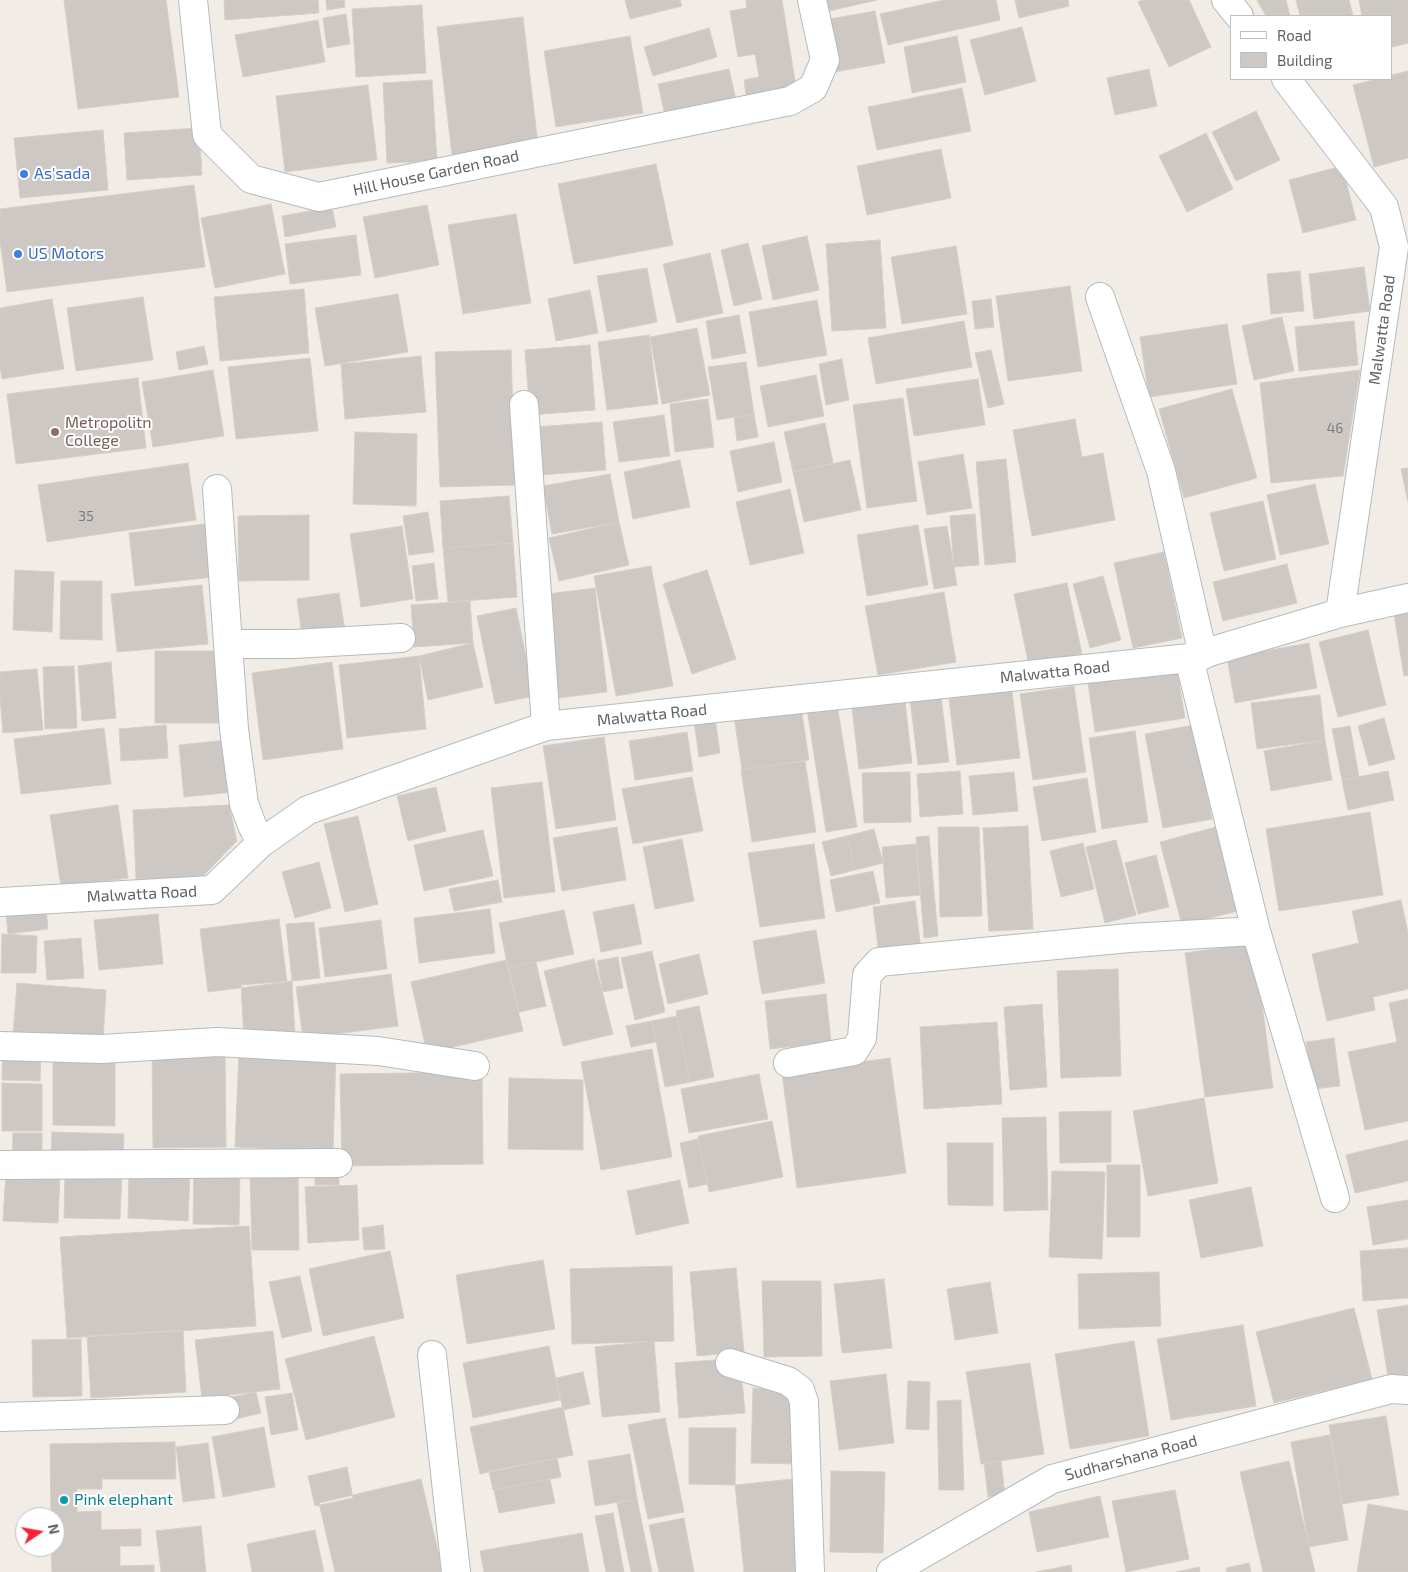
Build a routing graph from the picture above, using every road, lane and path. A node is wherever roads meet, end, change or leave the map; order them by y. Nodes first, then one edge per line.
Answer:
1 (194, 0) edge
2 (812, 0) edge
3 (1226, 0) edge
4 (1238, 15) edge
5 (1287, 80) edge
6 (1100, 298) dead end
7 (524, 405) dead end
8 (217, 489) dead end
9 (1408, 598) edge
10 (1340, 613) junction
11 (401, 638) dead end
12 (228, 644) junction
13 (1196, 657) junction
14 (546, 726) junction
15 (261, 842) junction
16 (0, 902) edge
17 (1256, 931) junction
18 (0, 1046) edge
19 (788, 1063) dead end
20 (475, 1066) dead end
21 (338, 1163) dead end
22 (0, 1165) edge
23 (1336, 1198) dead end
24 (432, 1355) dead end
25 (730, 1363) dead end
26 (1399, 1390) edge
27 (225, 1410) dead end
28 (0, 1416) edge
29 (456, 1572) edge
30 (810, 1572) edge
31 (891, 1572) edge

1 - 2 street, Hill House Garden Road
3 - 4 street
5 - 10 street, Malwatta Road
6 - 13 street
7 - 14 street
8 - 12 street
9 - 10 street, Malwatta Road
10 - 13 street, Malwatta Road
11 - 12 street
12 - 15 street
13 - 14 street, Malwatta Road
13 - 17 street
14 - 15 street, Malwatta Road
15 - 16 street, Malwatta Road
17 - 19 street
17 - 23 street
18 - 20 street
21 - 22 street
24 - 29 street
25 - 30 street
26 - 31 street, Sudharshana Road
27 - 28 street

